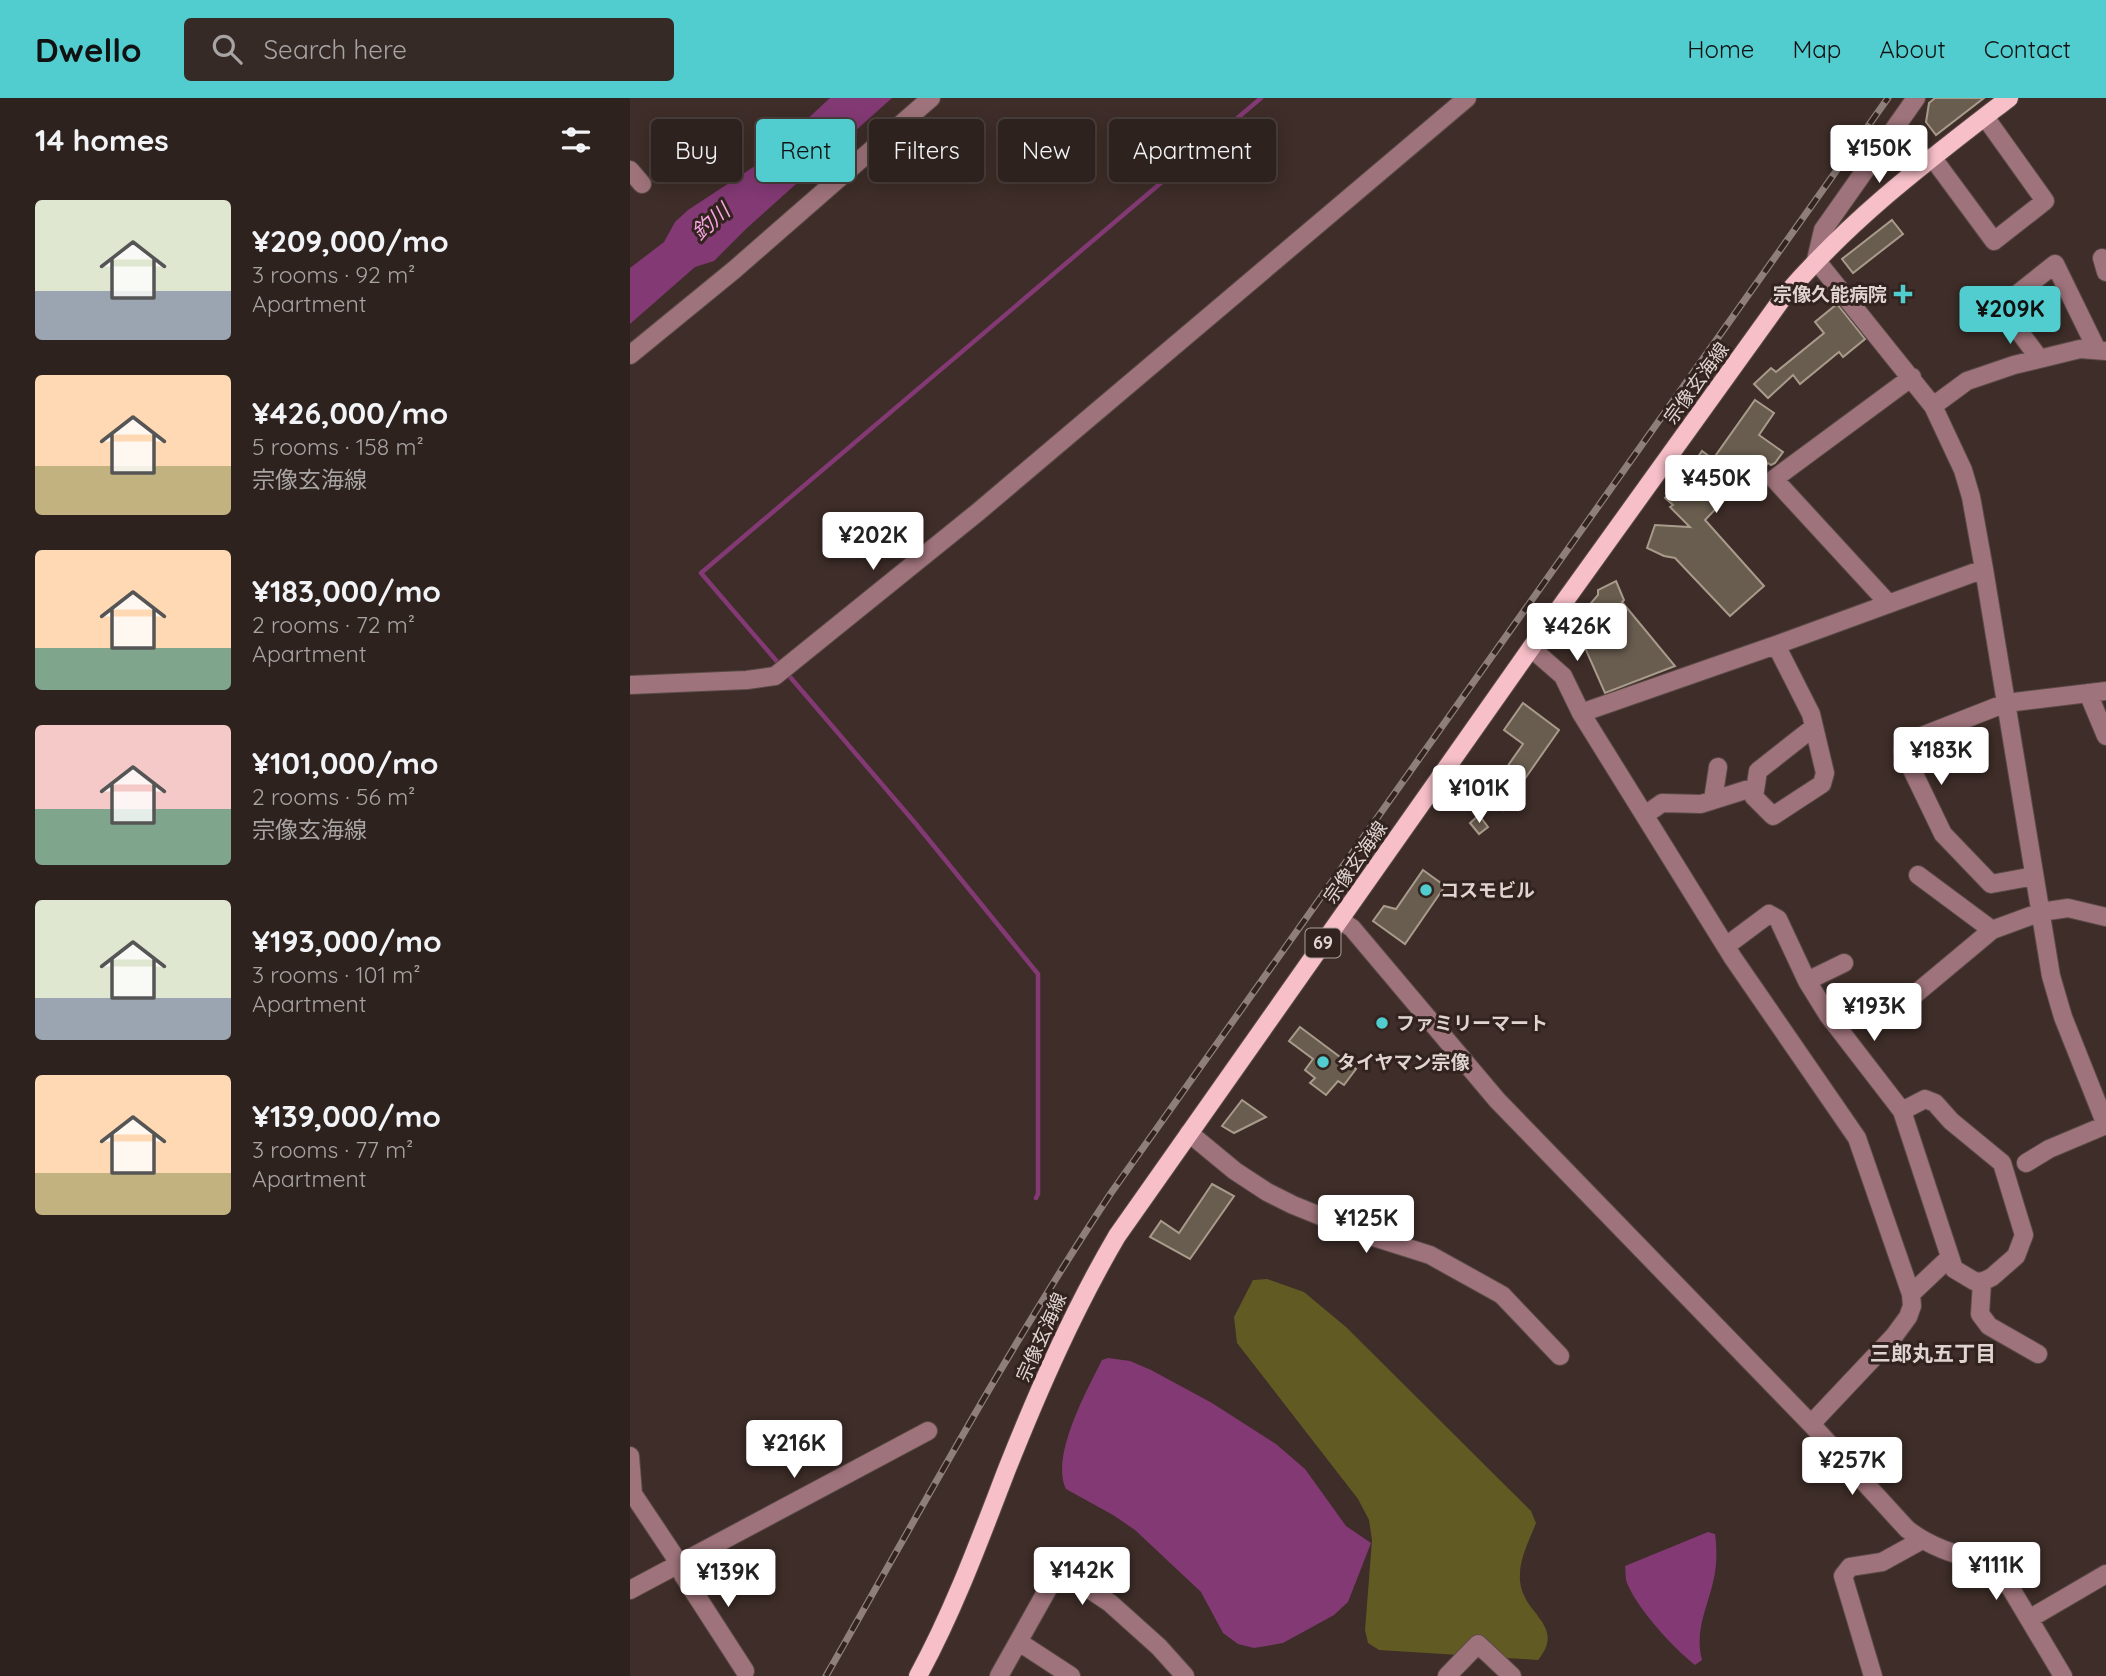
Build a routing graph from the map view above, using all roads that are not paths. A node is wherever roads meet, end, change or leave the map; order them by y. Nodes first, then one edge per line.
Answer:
1 (931, 98) edge
2 (1467, 98) edge
3 (1916, 98) edge
4 (2009, 98) edge
5 (1985, 117) junction
6 (1932, 157) junction
7 (1816, 260) junction
8 (2101, 351) edge
9 (630, 355) edge
10 (2039, 358) junction
11 (1912, 377) junction
12 (1933, 406) junction
13 (1984, 569) junction
14 (1889, 604) junction
15 (1776, 645) junction
16 (1531, 648) junction
17 (630, 685) edge
18 (2097, 692) edge
19 (2006, 703) junction
20 (1581, 713) junction
21 (1814, 727) junction
22 (2106, 736) edge
23 (1718, 767) dead end
24 (1755, 787) junction
25 (1713, 800) junction
26 (1645, 815) junction
27 (1918, 875) dead end
28 (2034, 876) junction
29 (2041, 912) junction
30 (2106, 918) edge
31 (1340, 920) junction
32 (1992, 930) junction
33 (1726, 946) junction
34 (1844, 963) dead end
35 (1807, 981) junction
36 (1913, 996) dead end
37 (1902, 1111) junction
38 (2106, 1125) edge
39 (1189, 1133) junction
40 (2026, 1163) dead end
41 (1949, 1258) junction
42 (1982, 1282) junction
43 (1911, 1294) junction
44 (2038, 1354) dead end
45 (1560, 1356) dead end
46 (1811, 1424) junction
47 (928, 1431) dead end
48 (630, 1456) edge
49 (1922, 1540) junction
50 (679, 1563) junction
51 (2106, 1574) edge
52 (630, 1590) edge
53 (2029, 1619) junction
54 (1019, 1642) junction
55 (745, 1671) dead end
56 (918, 1676) edge
57 (999, 1676) edge
58 (1071, 1676) edge
59 (1185, 1676) edge
60 (1447, 1676) edge
61 (1512, 1676) edge
62 (1873, 1676) edge
63 (2063, 1676) edge

1 - 9 street
2 - 17 street
3 - 7 street
4 - 5 main road, 宗像玄海線 / 69
5 - 6 main road, 宗像玄海線 / 69
5 - 6 street
6 - 7 main road, 宗像玄海線 / 69
7 - 11 street
7 - 16 main road, 宗像玄海線 / 69
8 - 10 street
8 - 10 street
10 - 12 street
11 - 12 street
11 - 14 street
12 - 13 street
13 - 14 street
13 - 19 street
14 - 15 street
15 - 20 street
15 - 21 street
16 - 20 street
16 - 31 main road, 宗像玄海線 / 69
18 - 19 street
18 - 22 street
19 - 28 street
19 - 28 street
20 - 26 street
21 - 24 street
21 - 24 street
23 - 25 street
24 - 25 street
25 - 26 street
26 - 33 street
27 - 32 street
28 - 29 street
29 - 30 street
29 - 32 street
29 - 38 street
31 - 39 main road, 宗像玄海線 / 69
31 - 46 street
32 - 36 street
33 - 35 street
33 - 43 street
34 - 35 street
35 - 37 street
37 - 41 street
37 - 42 street
38 - 40 street
39 - 45 street
39 - 56 main road, 宗像玄海線 / 69
41 - 42 street
41 - 43 street
42 - 44 street
43 - 46 street
46 - 49 street
47 - 50 street
48 - 50 street
49 - 53 street
49 - 62 street
50 - 52 street
50 - 55 street
51 - 53 street
53 - 63 street
54 - 57 street
54 - 58 street
54 - 59 street
60 - 61 street

